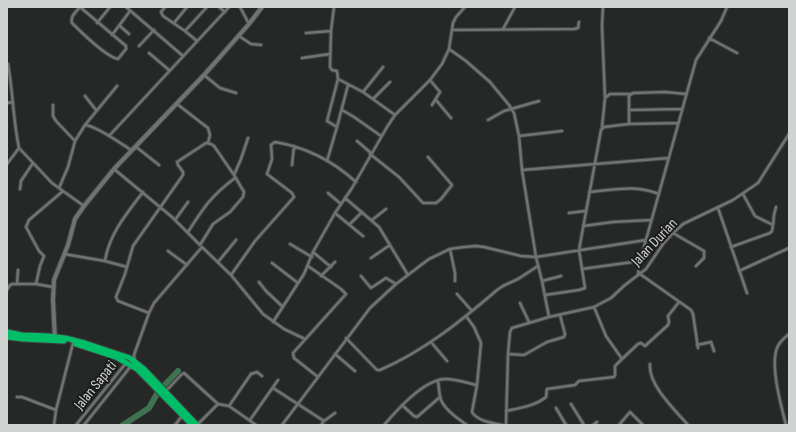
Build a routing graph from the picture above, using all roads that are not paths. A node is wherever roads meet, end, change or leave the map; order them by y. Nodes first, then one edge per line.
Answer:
1 (80, 7) edge
2 (110, 7) edge
3 (126, 7) edge
4 (165, 7) edge
5 (187, 7) edge
6 (207, 7) edge
7 (219, 7) edge
8 (229, 7) edge
9 (240, 7) edge
10 (262, 7) edge
11 (334, 7) edge
12 (465, 7) edge
13 (515, 7) edge
14 (603, 7) edge
15 (727, 7) edge
16 (130, 11) junction
17 (224, 12) junction
18 (579, 22) dead end
19 (97, 23) junction
20 (174, 23) junction
21 (249, 24) junction
22 (120, 26) junction
23 (502, 29) junction
24 (154, 30) junction
25 (452, 30) junction
26 (185, 31) junction
27 (331, 31) junction
28 (129, 34) dead end
29 (306, 34) dead end
30 (112, 35) junction
31 (238, 36) junction
32 (709, 38) junction
33 (197, 41) junction
34 (261, 45) dead end
35 (139, 46) dead end
36 (449, 49) junction
37 (149, 53) dead end
38 (737, 53) dead end
39 (330, 54) junction
40 (183, 56) junction
41 (302, 58) dead end
42 (8, 64) dead end
43 (383, 67) dead end
44 (170, 70) junction
45 (204, 75) junction
46 (338, 79) junction
47 (430, 80) junction
48 (390, 82) dead end
49 (348, 85) junction
50 (117, 86) dead end
51 (363, 92) junction
52 (236, 93) dead end
53 (630, 94) junction
54 (686, 94) junction
55 (85, 96) dead end
56 (605, 98) junction
57 (373, 99) junction
58 (436, 100) junction
59 (540, 101) dead end
60 (14, 102) junction
61 (7, 103) edge
62 (177, 104) junction
63 (53, 105) dead end
64 (432, 105) dead end
65 (682, 109) junction
66 (96, 110) junction
67 (342, 110) junction
68 (512, 110) junction
69 (629, 110) junction
70 (395, 115) junction
71 (451, 118) dead end
72 (488, 120) dead end
73 (678, 123) junction
74 (629, 124) junction
75 (85, 125) junction
76 (337, 127) junction
77 (602, 128) junction
78 (562, 131) dead end
79 (789, 134) edge
80 (109, 136) junction
81 (380, 136) junction
82 (519, 136) junction
83 (248, 138) dead end
84 (75, 141) junction
85 (357, 141) dead end
86 (208, 143) junction
87 (135, 146) junction
88 (294, 146) junction
89 (19, 148) junction
90 (131, 150) junction
91 (371, 153) junction
92 (428, 157) dead end
93 (669, 158) junction
94 (327, 161) junction
95 (33, 163) junction
96 (594, 163) junction
97 (7, 164) edge
98 (159, 165) dead end
99 (292, 165) dead end
100 (114, 169) junction
101 (522, 170) junction
102 (235, 177) junction
103 (356, 182) junction
104 (59, 188) junction
105 (20, 189) dead end
106 (63, 191) junction
107 (143, 192) junction
108 (589, 192) junction
109 (328, 193) dead end
110 (659, 194) junction
111 (743, 194) junction
112 (345, 198) junction
113 (188, 202) dead end
114 (341, 204) junction
115 (84, 206) junction
116 (160, 206) junction
117 (776, 207) dead end
118 (718, 208) junction
119 (386, 209) dead end
120 (362, 212) junction
121 (585, 212) junction
122 (335, 213) junction
123 (569, 213) dead end
124 (175, 220) junction
125 (372, 220) junction
126 (651, 220) junction
127 (350, 224) junction
128 (773, 225) junction
129 (583, 226) junction
130 (188, 232) junction
131 (673, 233) junction
132 (363, 236) dead end
133 (236, 240) dead end
134 (646, 240) junction
135 (290, 244) dead end
136 (390, 245) junction
137 (201, 246) junction
138 (731, 247) junction
139 (789, 248) edge
140 (450, 249) junction
141 (579, 250) junction
142 (168, 251) dead end
143 (314, 252) junction
144 (64, 254) junction
145 (312, 256) junction
146 (536, 257) junction
147 (371, 258) dead end
148 (105, 261) junction
149 (640, 261) junction
150 (218, 262) junction
151 (272, 262) dead end
152 (335, 262) dead end
153 (187, 265) junction
154 (308, 266) junction
155 (538, 266) junction
156 (696, 266) dead end
157 (127, 267) junction
158 (331, 267) junction
159 (582, 269) junction
160 (18, 270) dead end
161 (739, 271) junction
162 (231, 275) junction
163 (408, 275) junction
164 (639, 275) junction
165 (321, 276) junction
166 (361, 276) dead end
167 (561, 276) dead end
168 (542, 280) junction
169 (455, 281) dead end
170 (259, 282) dead end
171 (298, 283) junction
172 (17, 284) junction
173 (36, 284) junction
174 (396, 284) junction
175 (53, 287) junction
176 (7, 290) edge
177 (747, 293) dead end
178 (457, 294) dead end
179 (545, 295) junction
180 (679, 302) junction
181 (520, 303) dead end
182 (283, 307) junction
183 (594, 307) junction
184 (472, 311) junction
185 (149, 313) junction
186 (560, 315) junction
187 (466, 316) junction
188 (549, 317) junction
189 (273, 322) junction
190 (529, 322) junction
191 (7, 332) edge
192 (789, 334) edge
193 (7, 337) edge
194 (55, 338) junction
195 (346, 338) junction
196 (304, 339) junction
197 (431, 342) junction
198 (73, 343) junction
199 (714, 351) dead end
200 (335, 354) junction
201 (508, 354) junction
202 (622, 359) junction
203 (131, 360) junction
204 (447, 361) dead end
205 (650, 364) dead end
206 (355, 371) dead end
207 (262, 376) dead end
208 (318, 378) junction
209 (278, 380) dead end
210 (438, 381) junction
211 (477, 385) junction
212 (273, 388) junction
213 (161, 389) junction
214 (440, 396) junction
215 (17, 397) dead end
216 (218, 404) junction
217 (297, 404) junction
218 (571, 404) dead end
219 (402, 405) junction
220 (229, 406) junction
221 (556, 408) dead end
222 (56, 410) junction
223 (506, 411) junction
224 (334, 413) dead end
225 (184, 414) junction
226 (250, 420) junction
227 (324, 421) junction
228 (597, 422) dead end
229 (489, 424) edge
230 (54, 425) edge
231 (76, 425) edge
232 (84, 425) edge
233 (175, 425) edge
234 (192, 425) edge
235 (197, 425) edge
236 (256, 425) edge
237 (282, 425) edge
238 (321, 425) edge
239 (384, 425) edge
240 (467, 425) edge
241 (502, 425) edge
242 (506, 425) edge
243 (566, 425) edge
244 (584, 425) edge
245 (593, 425) edge
246 (619, 425) edge
247 (643, 425) edge
248 (688, 425) edge
249 (786, 425) edge

1 - 19 street
1 - 30 street
2 - 19 street
3 - 16 street
4 - 20 street
5 - 20 street
6 - 26 street
7 - 17 street
8 - 17 street
9 - 21 street
10 - 21 street
11 - 27 street
12 - 25 street
13 - 23 street
14 - 56 street
15 - 32 street
16 - 22 street
16 - 24 street
17 - 33 street
18 - 23 street
19 - 30 street
20 - 26 street
21 - 31 street
22 - 28 street
22 - 30 street
23 - 25 street
24 - 35 street
24 - 40 street
25 - 36 street
26 - 33 street
27 - 29 street
27 - 39 street
31 - 34 street
31 - 45 street
32 - 38 street
32 - 54 street
33 - 40 street
36 - 47 street
36 - 68 street
37 - 44 street
39 - 41 street
39 - 46 street
40 - 44 street
42 - 60 street
43 - 51 street
44 - 80 street
45 - 52 street
45 - 62 street
46 - 49 street
46 - 76 street
47 - 58 street
47 - 70 street
48 - 57 street
49 - 51 street
49 - 67 street
50 - 66 street
51 - 57 street
53 - 54 street
53 - 56 street
53 - 69 street
54 - 65 street
55 - 66 street
56 - 77 street
57 - 70 street
58 - 64 street
58 - 71 street
59 - 68 street
60 - 61 street
60 - 89 street
62 - 86 street
62 - 87 street
63 - 84 street
65 - 69 street
65 - 73 street
66 - 75 street
67 - 76 street
67 - 81 street
68 - 72 street
68 - 82 street
69 - 74 street
70 - 81 street
73 - 74 street
73 - 93 street
74 - 77 street
75 - 80 street
75 - 84 street
76 - 94 street
77 - 96 street
78 - 82 street
79 - 111 street, Jalan Durian
80 - 90 street
81 - 91 street
82 - 101 street
83 - 102 street
84 - 104 street
85 - 91 street
86 - 102 street
86 - 116 street
87 - 90 street
87 - 98 street
88 - 94 street
88 - 99 street
88 - 162 street
89 - 95 street
89 - 97 street
90 - 100 street
91 - 92 street
91 - 103 street
93 - 96 street
93 - 110 street
94 - 103 street
95 - 104 street
95 - 105 street
96 - 101 street
96 - 108 street
100 - 107 street
100 - 115 street
101 - 146 street
102 - 130 street
102 - 137 street
103 - 112 street
104 - 106 street
106 - 115 street
106 - 173 street
107 - 116 street
107 - 148 street
108 - 110 street
108 - 121 street
109 - 114 street
110 - 126 street
111 - 118 street, Jalan Durian
111 - 128 street
112 - 114 street
112 - 120 street
113 - 124 street
114 - 122 street
115 - 144 street
116 - 124 street
116 - 157 street
117 - 128 street
118 - 131 street, Jalan Durian
118 - 138 street
119 - 125 street
120 - 125 street
120 - 127 street
121 - 123 street
121 - 129 street
122 - 127 street
122 - 143 street
124 - 130 street
125 - 136 street
126 - 129 street
126 - 134 street
127 - 132 street
128 - 138 street
129 - 141 street
130 - 137 street
131 - 156 street
131 - 164 street, Jalan Durian
133 - 150 street
134 - 141 street
134 - 149 street
135 - 145 street
136 - 147 street
136 - 163 street
137 - 150 street
137 - 153 street
138 - 161 street
139 - 161 street
140 - 146 street
140 - 163 street
140 - 169 street
141 - 146 street
141 - 159 street
142 - 153 street
143 - 145 street
143 - 158 street
144 - 148 street
144 - 175 street
145 - 154 street
146 - 155 street
148 - 157 street
149 - 159 street
149 - 164 street
150 - 162 street
151 - 171 street
152 - 158 street
153 - 185 street
154 - 165 street
154 - 171 street
155 - 168 street
155 - 184 street
157 - 185 street
158 - 165 street
159 - 179 street
160 - 172 street
161 - 177 street
162 - 189 street
163 - 174 street
164 - 180 street
164 - 183 street, Jalan Durian
165 - 196 street
166 - 174 street
167 - 168 street
168 - 179 street
170 - 182 street
171 - 182 street
172 - 173 street
172 - 176 street
173 - 175 street
174 - 195 street
175 - 194 street
178 - 184 street
179 - 188 street
180 - 199 street
180 - 202 street
181 - 190 street
182 - 189 street
183 - 186 street, Jalan Durian
183 - 202 street
184 - 187 street
185 - 203 street
186 - 188 street, Jalan Durian
186 - 201 street
187 - 197 street
187 - 211 street
188 - 190 street, Jalan Durian
189 - 196 street
190 - 201 street, Jalan Durian
191 - 194 highway
192 - 249 street
193 - 194 highway
194 - 198 highway
194 - 203 highway
195 - 197 street
195 - 200 street
196 - 208 street
197 - 204 street
198 - 203 highway
198 - 222 street
200 - 206 street
200 - 208 street
201 - 223 street, Jalan Durian
202 - 223 street
203 - 213 highway
203 - 231 street, Jalan Sapati
203 - 232 street, Jalan Sapati
205 - 248 street
207 - 220 street
208 - 217 street
209 - 212 street
210 - 211 street
210 - 214 street
210 - 219 street
211 - 229 street
212 - 217 street
212 - 226 street
213 - 216 street
213 - 225 highway
214 - 219 street
214 - 240 street
215 - 222 street
216 - 220 street
216 - 235 street
217 - 227 street
217 - 237 street
218 - 244 street
219 - 239 street
220 - 226 street
221 - 243 street
222 - 230 street
223 - 242 street, Jalan Durian
224 - 227 street
225 - 233 street
225 - 234 highway
225 - 235 highway
226 - 236 street
227 - 238 street
228 - 245 street
229 - 241 street
246 - 247 street

